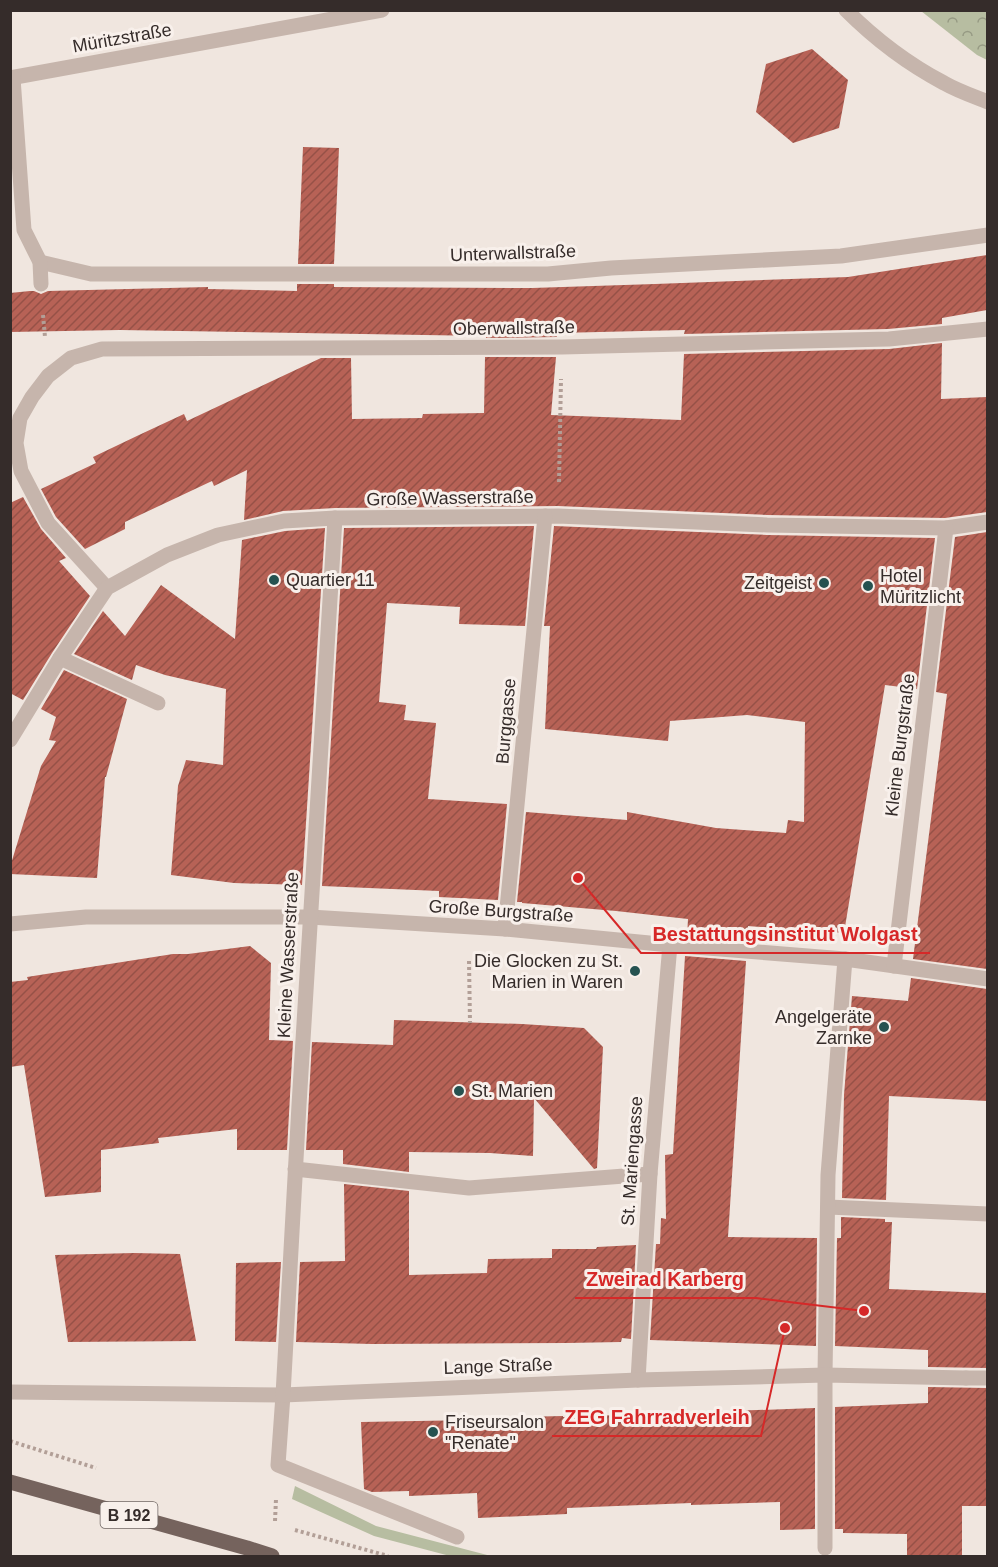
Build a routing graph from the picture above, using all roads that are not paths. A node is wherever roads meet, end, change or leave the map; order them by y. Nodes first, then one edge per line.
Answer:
1 (382, 10) edge
2 (846, 10) edge
3 (12, 78) edge
4 (987, 102) edge
5 (987, 235) edge
6 (40, 262) junction
7 (41, 284) road end
8 (987, 329) edge
9 (15, 418) edge
10 (551, 516) junction
11 (335, 518) junction
12 (987, 522) edge
13 (946, 528) junction
14 (107, 588) junction
15 (60, 658) junction
16 (158, 703) dead end
17 (10, 740) edge
18 (310, 917) junction
19 (10, 924) edge
20 (506, 929) junction
21 (670, 945) junction
22 (845, 959) junction
23 (894, 966) junction
24 (987, 978) edge
25 (295, 1169) junction
26 (650, 1174) junction
27 (828, 1207) junction
28 (987, 1214) edge
29 (825, 1376) junction
30 (987, 1378) edge
31 (638, 1380) junction
32 (10, 1392) edge
33 (282, 1395) junction
34 (10, 1482) edge
35 (457, 1537) dead end
36 (825, 1548) dead end
37 (272, 1557) edge

1 - 3 street, Müritzstraße
2 - 4 street
3 - 6 street
5 - 6 street, Unterwallstraße
6 - 7 street
8 - 9 street, Oberwallstraße
9 - 14 street
10 - 11 street, Große Wasserstraße
10 - 13 street, Große Wasserstraße
10 - 20 street, Burggasse
11 - 14 street, Große Wasserstraße
11 - 18 street, Kleine Wasserstraße
12 - 13 street, Große Wasserstraße
13 - 23 street, Kleine Burgstraße
14 - 15 street, Große Wasserstraße
15 - 16 street
15 - 17 street, Große Wasserstraße
18 - 19 street, Große Burgstraße
18 - 20 street, Große Burgstraße
18 - 25 street, Kleine Wasserstraße
20 - 21 street, Große Burgstraße
21 - 22 street, Große Burgstraße
21 - 26 street, St. Mariengasse
22 - 23 street, Große Burgstraße
22 - 27 street
23 - 24 street, Große Burgstraße
25 - 26 street
25 - 33 street, Kleine Wasserstraße
26 - 31 street, St. Mariengasse
27 - 28 street
27 - 29 street
29 - 30 street, Lange Straße
29 - 31 street, Lange Straße
29 - 36 street
31 - 33 street, Lange Straße
32 - 33 street, Lange Straße
33 - 35 street, Kleine Wasserstraße
34 - 37 main road, B 192

